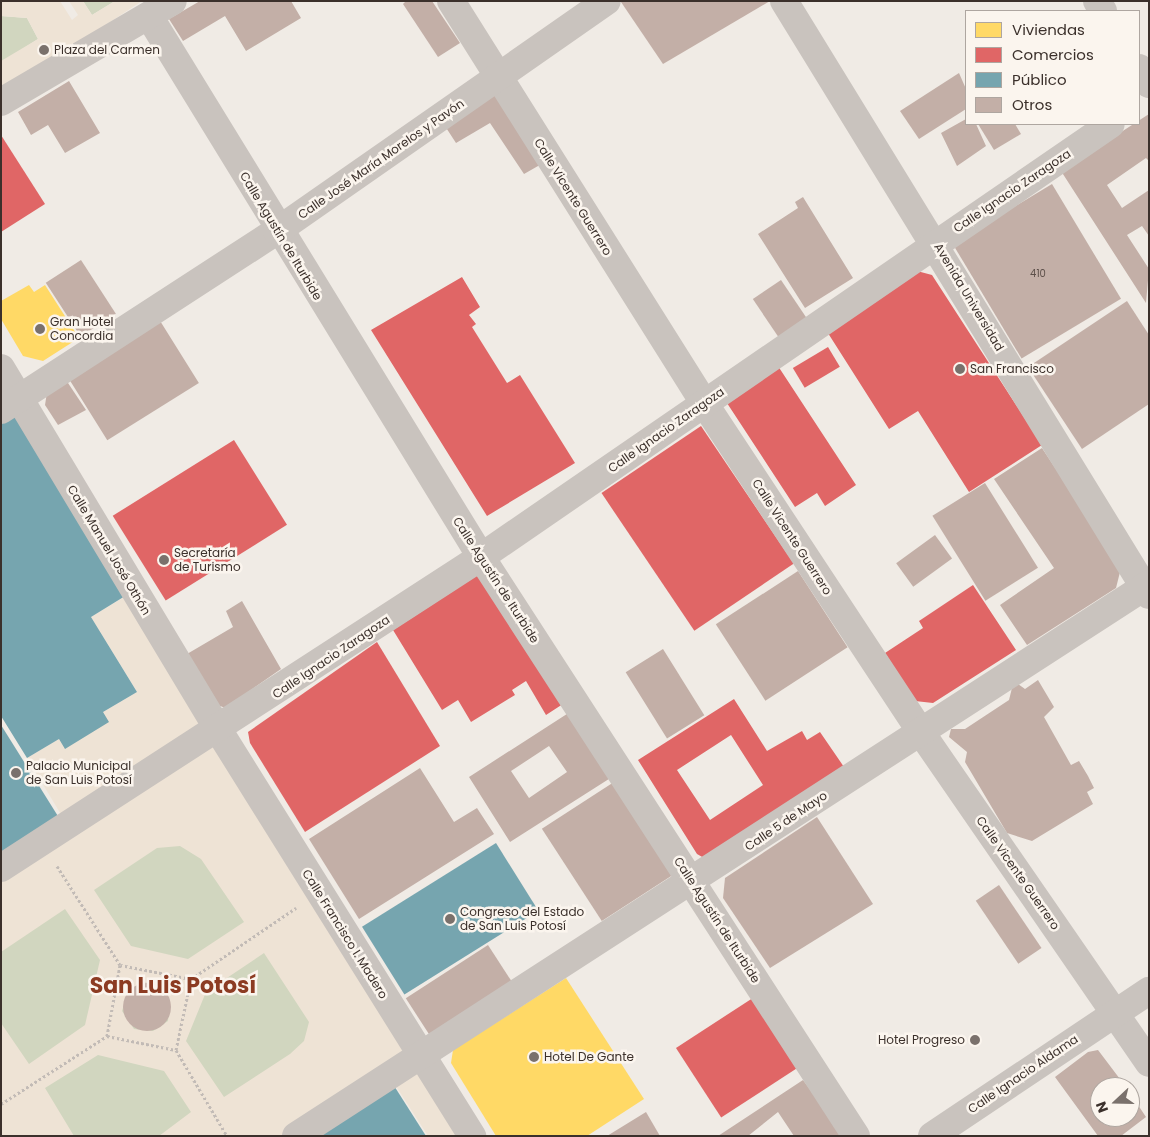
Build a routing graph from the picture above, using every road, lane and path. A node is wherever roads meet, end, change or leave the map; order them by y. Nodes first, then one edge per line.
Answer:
1 (173, 1) edge
2 (451, 1) edge
3 (607, 1) edge
4 (784, 1) edge
5 (149, 16) junction
6 (1140, 70) edge
7 (497, 78) junction
8 (1149, 84) edge
9 (1, 102) edge
10 (1110, 125) edge
11 (277, 231) junction
12 (937, 243) junction
13 (1, 368) edge
14 (10, 404) edge
15 (704, 404) junction
16 (481, 558) junction
17 (1147, 589) edge
18 (218, 731) junction
19 (920, 732) junction
20 (42, 842) junction
21 (1, 868) edge
22 (693, 883) junction
23 (320, 893) junction
24 (120, 965) junction
25 (191, 979) junction
26 (1149, 991) edge
27 (1114, 1012) junction
28 (107, 1036) junction
29 (176, 1050) junction
30 (422, 1057) junction
31 (1149, 1063) edge
32 (1, 1104) edge
33 (227, 1136) edge
34 (296, 1136) edge
35 (472, 1136) edge
36 (856, 1136) edge
37 (932, 1136) edge

1 - 5 street
2 - 7 street, Calle Vicente Guerrero
3 - 7 street, Calle José María Morelos y Pavón
4 - 12 street, Avenida Universidad
5 - 9 street
5 - 11 street, Calle Agustín de Iturbide
6 - 8 street
7 - 11 street, Calle José María Morelos y Pavón
7 - 15 street, Calle Vicente Guerrero
10 - 12 street, Calle Ignacio Zaragoza
11 - 14 street, Calle José María Morelos y Pavón
11 - 16 street, Calle Agustín de Iturbide
12 - 15 street, Calle Ignacio Zaragoza
12 - 17 street, Avenida Universidad
13 - 14 street, Calle Manuel José Othón
14 - 18 street, Calle Manuel José Othón
15 - 16 street, Calle Ignacio Zaragoza
15 - 19 street, Calle Vicente Guerrero
16 - 18 street, Calle Ignacio Zaragoza
16 - 22 street, Calle Agustín de Iturbide
17 - 19 street, Calle 5 de Mayo
18 - 20 street, Calle Ignacio Zaragoza
18 - 23 street, Calle Francisco I. Madero
19 - 22 street, Calle 5 de Mayo
19 - 27 street, Calle Vicente Guerrero
20 - 21 street, Calle Ignacio Zaragoza
20 - 24 path
22 - 30 street, Calle 5 de Mayo
22 - 36 street, Calle Agustín de Iturbide
23 - 25 path
23 - 30 street, Calle Francisco I. Madero
24 - 25 path
24 - 28 path
25 - 29 path
26 - 27 street, Calle Ignacio Aldama
27 - 31 street, Calle Vicente Guerrero
27 - 37 street, Calle Ignacio Aldama
28 - 29 path
28 - 32 path
29 - 33 path
30 - 34 street, Calle 5 de Mayo
30 - 35 street, Calle Francisco I. Madero

